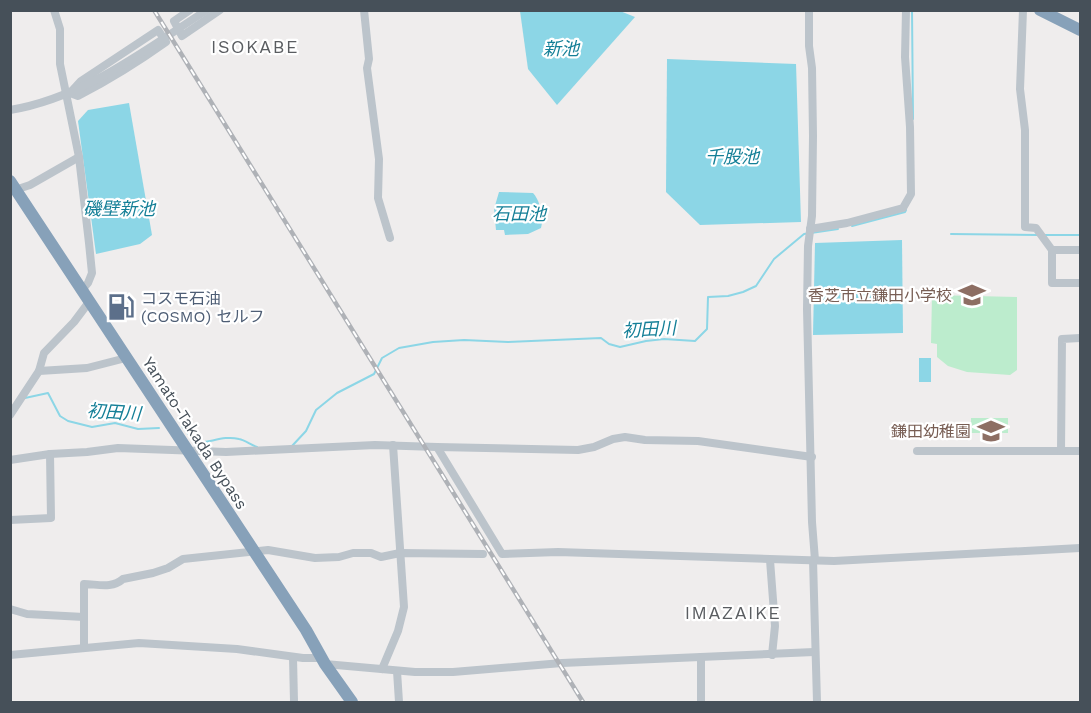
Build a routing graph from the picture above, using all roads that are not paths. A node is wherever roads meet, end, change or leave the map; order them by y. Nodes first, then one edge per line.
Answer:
1 (54, 10) edge
2 (190, 10) edge
3 (207, 10) edge
4 (220, 10) edge
5 (364, 10) edge
6 (809, 10) edge
7 (906, 10) edge
8 (1023, 10) edge
9 (1040, 10) edge
10 (1080, 30) edge
11 (68, 93) junction
12 (10, 110) edge
13 (79, 158) junction
14 (12, 188) edge
15 (810, 232) junction
16 (390, 238) dead end
17 (1052, 250) junction
18 (1080, 250) edge
19 (1080, 283) edge
20 (82, 290) junction
21 (89, 302) junction
22 (1080, 338) edge
23 (126, 358) junction
24 (39, 371) junction
25 (10, 415) edge
26 (393, 445) junction
27 (438, 447) junction
28 (187, 451) junction
29 (917, 451) dead end
30 (1061, 451) junction
31 (1080, 451) edge
32 (50, 454) junction
33 (812, 457) junction
34 (10, 460) edge
35 (10, 520) edge
36 (1080, 548) edge
37 (253, 552) junction
38 (400, 553) junction
39 (483, 554) dead end
40 (770, 560) junction
41 (814, 560) junction
42 (10, 609) edge
43 (84, 617) junction
44 (84, 647) junction
45 (814, 652) junction
46 (10, 655) edge
47 (772, 655) junction
48 (293, 657) junction
49 (701, 657) junction
50 (323, 661) junction
51 (382, 669) junction
52 (397, 671) junction
53 (294, 702) edge
54 (352, 702) edge
55 (399, 702) edge
56 (701, 702) edge
57 (817, 702) edge

1 - 11 street
2 - 4 street
3 - 11 street
5 - 16 street
6 - 15 street
7 - 15 street
8 - 17 street
9 - 10 highway
11 - 11 street
11 - 12 street
11 - 13 street
13 - 14 street
13 - 20 street
14 - 20 highway, Yamato-Takada Bypass
15 - 33 street
17 - 18 street
17 - 19 street
20 - 21 highway, Yamato-Takada Bypass
21 - 23 highway, Yamato-Takada Bypass
21 - 24 street
22 - 30 street
23 - 24 street
23 - 28 highway, Yamato-Takada Bypass
24 - 25 street
26 - 27 street
26 - 28 street
26 - 38 street
27 - 33 street
27 - 40 street
28 - 32 street
28 - 37 highway, Yamato-Takada Bypass
29 - 30 street
30 - 31 street
32 - 34 street
32 - 35 street
33 - 41 street
36 - 41 street
37 - 38 street
37 - 43 street
37 - 50 highway, Yamato-Takada Bypass
38 - 39 street
38 - 51 street
40 - 41 street
40 - 47 street
41 - 45 street
42 - 43 street
43 - 44 street
44 - 46 street
44 - 48 street
45 - 47 street
45 - 57 street
47 - 49 street
48 - 50 street
48 - 53 street
49 - 52 street
49 - 56 street
50 - 51 street
50 - 54 highway, Yamato-Takada Bypass
51 - 52 street
52 - 55 street

